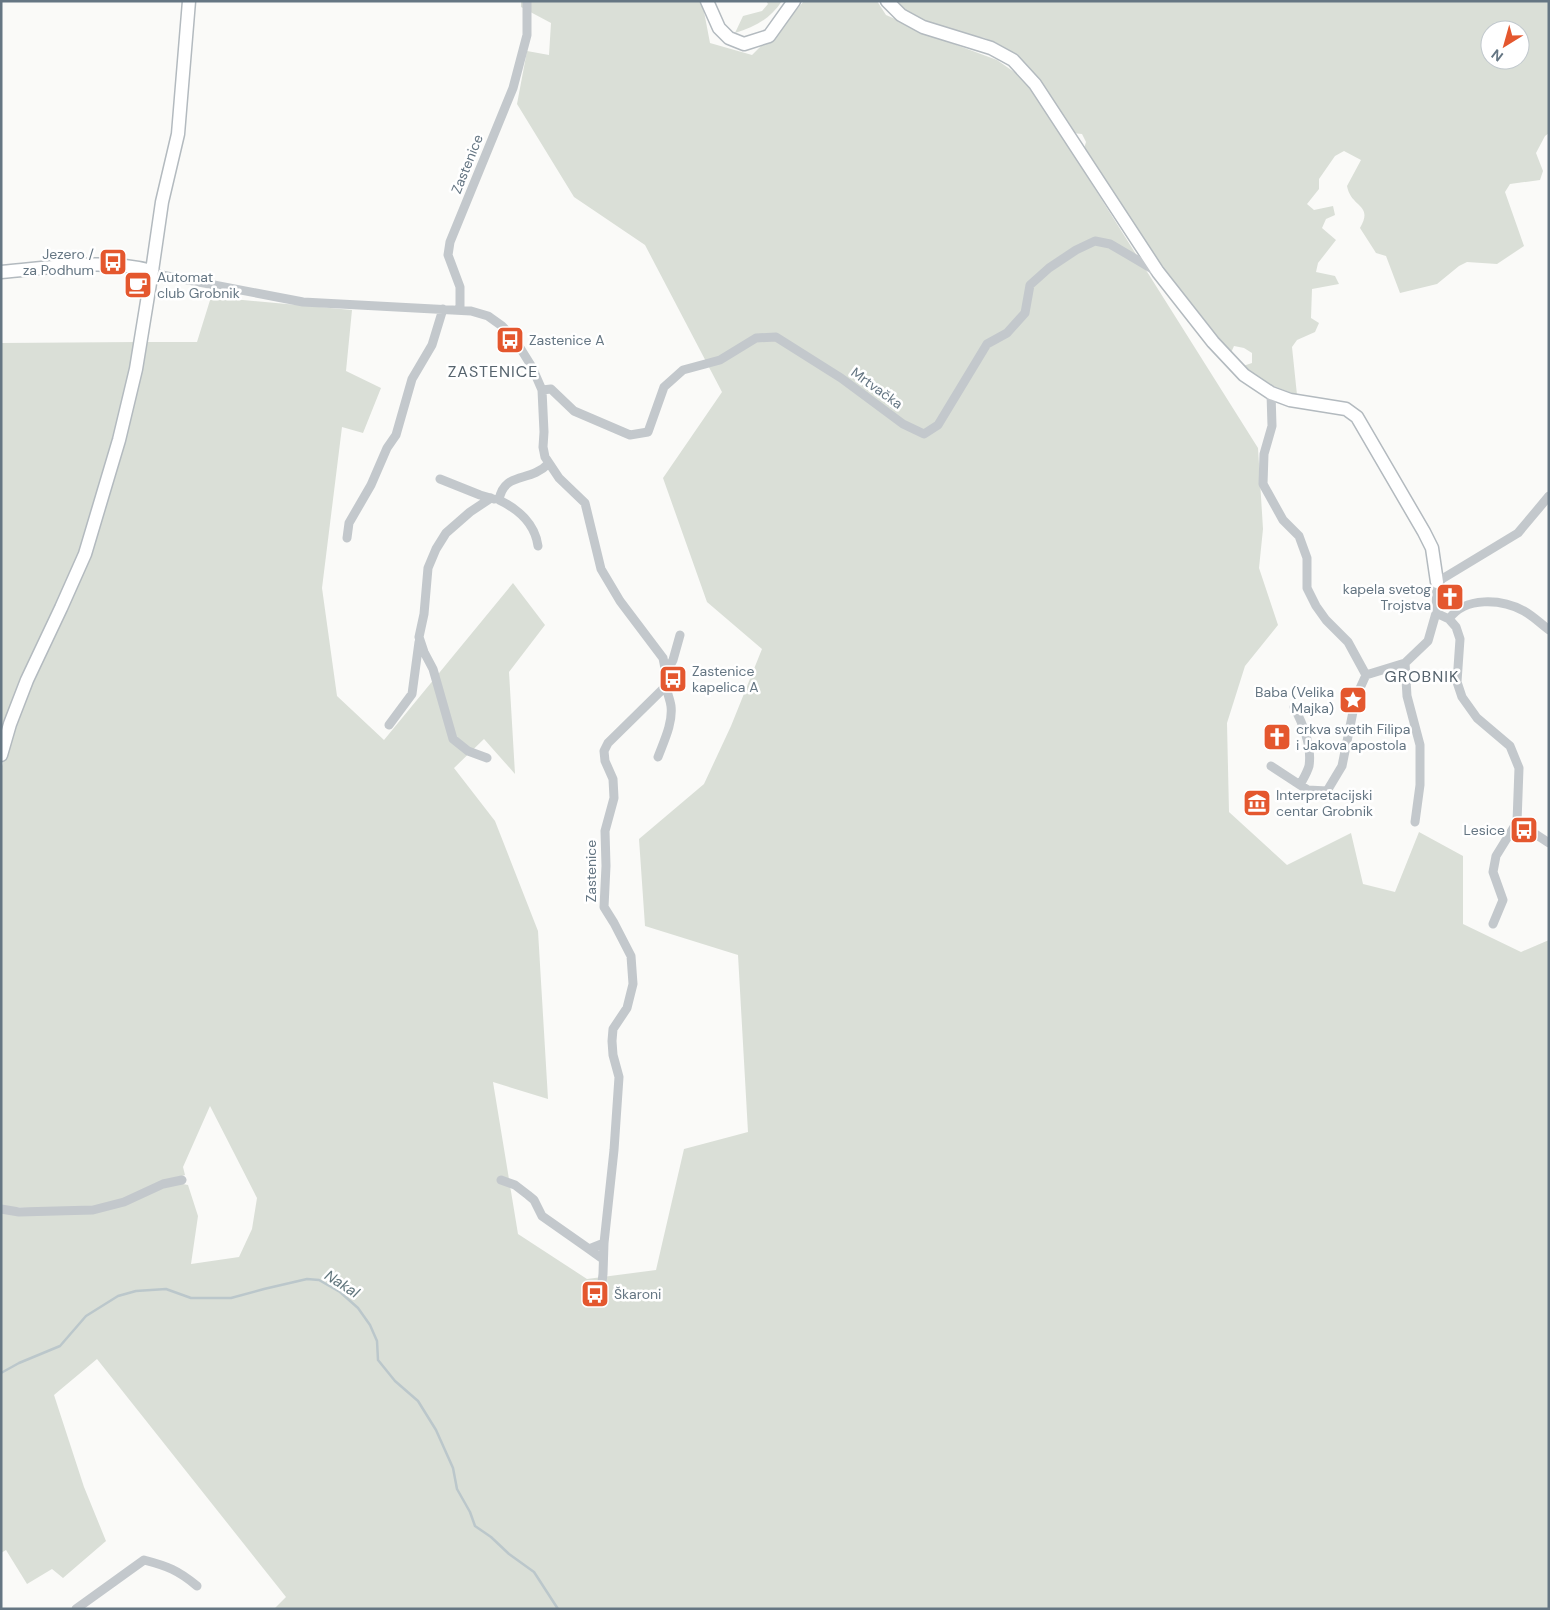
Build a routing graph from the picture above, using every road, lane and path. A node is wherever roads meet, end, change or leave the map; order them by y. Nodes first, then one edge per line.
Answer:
1 (189, 1) edge
2 (527, 1) edge
3 (707, 1) edge
4 (794, 1) edge
5 (887, 1) edge
6 (152, 271) junction
7 (1, 272) edge
8 (1158, 272) junction
9 (443, 309) junction
10 (460, 310) junction
11 (542, 390) junction
12 (1271, 393) junction
13 (548, 464) junction
14 (440, 479) dead end
15 (1549, 496) edge
16 (495, 499) junction
17 (346, 538) dead end
18 (538, 546) dead end
19 (1437, 582) junction
20 (1436, 614) junction
21 (1449, 619) junction
22 (1549, 630) edge
23 (680, 634) dead end
24 (419, 637) junction
25 (1406, 663) junction
26 (666, 673) junction
27 (1366, 675) junction
28 (666, 686) junction
29 (1294, 707) dead end
30 (389, 725) dead end
31 (1, 755) edge
32 (658, 757) dead end
33 (487, 758) dead end
34 (1271, 766) dead end
35 (1300, 785) junction
36 (1415, 822) dead end
37 (1517, 822) junction
38 (1549, 843) edge
39 (1494, 924) dead end
40 (182, 1180) dead end
41 (501, 1180) dead end
42 (1, 1209) edge
43 (604, 1243) junction
44 (589, 1249) junction
45 (603, 1259) junction
46 (600, 1298) dead end
47 (197, 1586) dead end
48 (76, 1609) edge

1 - 6 main road
2 - 10 street, Zastenice
3 - 4 main road
5 - 8 main road
6 - 7 main road
6 - 9 street
6 - 31 main road
8 - 11 street, Mrtvačka
8 - 12 main road
9 - 10 street
9 - 17 street
10 - 11 street
11 - 13 street
12 - 19 main road
12 - 27 street
13 - 16 street
13 - 26 street
14 - 16 street
15 - 19 street
16 - 18 street
16 - 24 street
19 - 20 street
20 - 21 street
20 - 25 street
21 - 22 street
21 - 37 street
23 - 26 street
24 - 30 street
24 - 33 street
25 - 27 street
25 - 36 street
26 - 28 street
27 - 35 street
28 - 32 street
28 - 43 street, Zastenice
29 - 35 street
34 - 35 street
37 - 38 street
37 - 39 street
40 - 42 street
41 - 44 street
43 - 44 street
43 - 45 street, Zastenice
44 - 45 street
45 - 46 street, Zastenice
47 - 48 street

